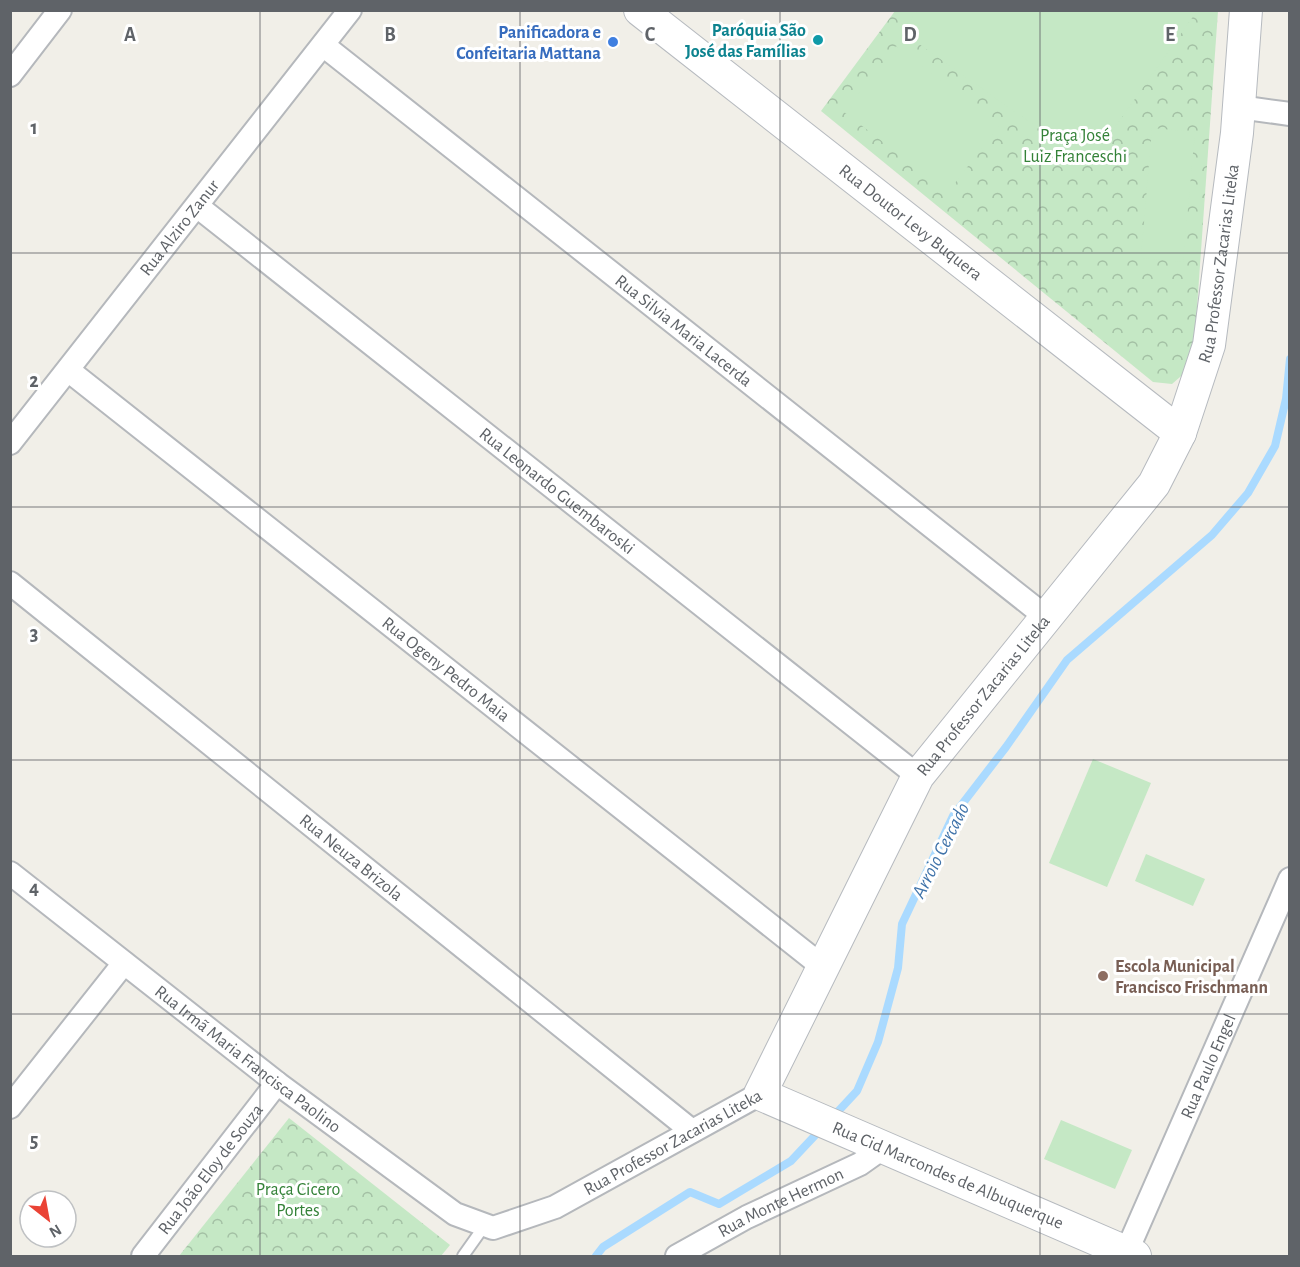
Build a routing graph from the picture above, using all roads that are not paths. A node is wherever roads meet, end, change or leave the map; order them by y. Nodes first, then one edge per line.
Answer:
1 (60, 10) edge
2 (350, 10) edge
3 (640, 10) edge
4 (1246, 10) edge
5 (323, 45) junction
6 (10, 75) edge
7 (1239, 107) junction
8 (1280, 113) edge
9 (197, 206) junction
10 (68, 370) junction
11 (1180, 433) junction
12 (10, 443) edge
13 (10, 582) edge
14 (1046, 617) junction
15 (918, 776) junction
16 (10, 873) edge
17 (1290, 879) edge
18 (124, 963) junction
19 (823, 967) junction
20 (278, 1083) junction
21 (760, 1094) junction
22 (10, 1107) edge
23 (692, 1131) junction
24 (872, 1142) junction
25 (490, 1226) junction
26 (1115, 1250) edge
27 (143, 1257) edge
28 (463, 1257) edge
29 (677, 1257) edge

1 - 6 street
2 - 5 street, Rua Alziro Zanur
3 - 11 street, Rua Doutor Levy Buquera
4 - 7 street, Rua Professor Zacarias Liteka
5 - 9 street, Rua Alziro Zanur
5 - 14 street, Rua Silvia Maria Lacerda
7 - 8 street
7 - 11 street, Rua Professor Zacarias Liteka
9 - 10 street, Rua Alziro Zanur
9 - 15 street, Rua Leonardo Guembaroski
10 - 12 street, Rua Alziro Zanur
10 - 19 street, Rua Ogeny Pedro Maia
11 - 14 street, Rua Professor Zacarias Liteka
13 - 23 street, Rua Neuza Brizola
14 - 15 street, Rua Professor Zacarias Liteka
15 - 19 street, Rua Professor Zacarias Liteka
16 - 18 street, Rua Irmã Maria Francisca Paolino
17 - 26 street, Rua Paulo Engel
18 - 20 street, Rua Irmã Maria Francisca Paolino
18 - 22 street
19 - 21 street, Rua Professor Zacarias Liteka
20 - 25 street, Rua Irmã Maria Francisca Paolino
20 - 27 street, Rua João Eloy de Souza
21 - 23 street, Rua Professor Zacarias Liteka
21 - 24 street, Rua Cid Marcondes de Albuquerque
23 - 25 street, Rua Professor Zacarias Liteka
24 - 26 street, Rua Cid Marcondes de Albuquerque
24 - 29 street, Rua Monte Hermon
25 - 28 lane

